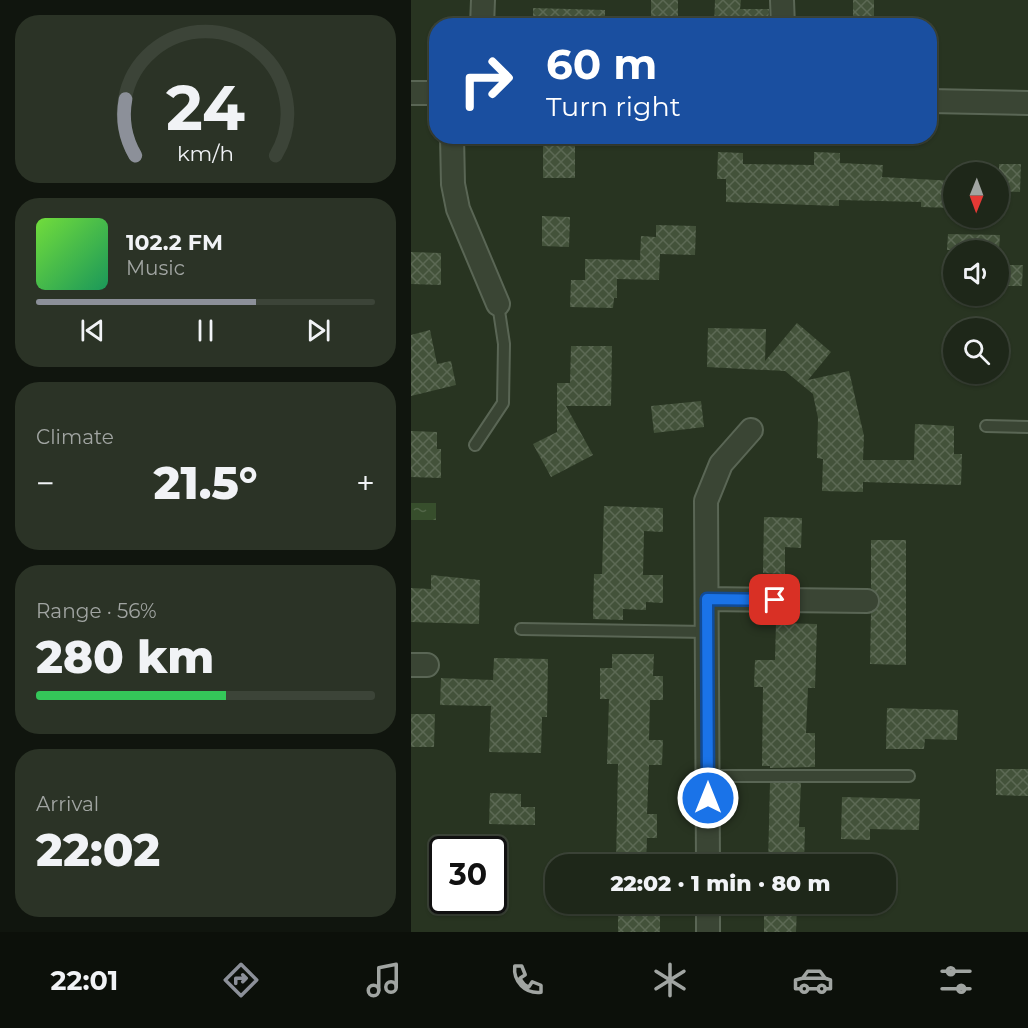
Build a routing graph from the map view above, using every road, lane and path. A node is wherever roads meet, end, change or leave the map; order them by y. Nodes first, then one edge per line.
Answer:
1 (483, 0) edge
2 (782, 0) edge
3 (482, 18) edge
4 (783, 18) edge
5 (411, 93) edge
6 (429, 93) edge
7 (937, 101) edge
8 (1028, 102) edge
9 (452, 144) edge
10 (498, 304) joint
11 (986, 426) dead end
12 (1028, 427) edge
13 (751, 430) dead end
14 (475, 445) dead end
15 (707, 599) junction
16 (867, 601) dead end
17 (521, 629) dead end
18 (707, 632) junction
19 (708, 776) junction
20 (909, 776) dead end
21 (708, 854) edge
22 (708, 914) edge
23 (708, 932) edge

1 - 3 street
2 - 4 street
5 - 6 street
7 - 8 street
9 - 10 street
10 - 14 lane
11 - 12 lane
13 - 15 street
15 - 16 street
15 - 18 street
17 - 18 lane
18 - 19 street
19 - 20 lane
19 - 21 street
22 - 23 street

